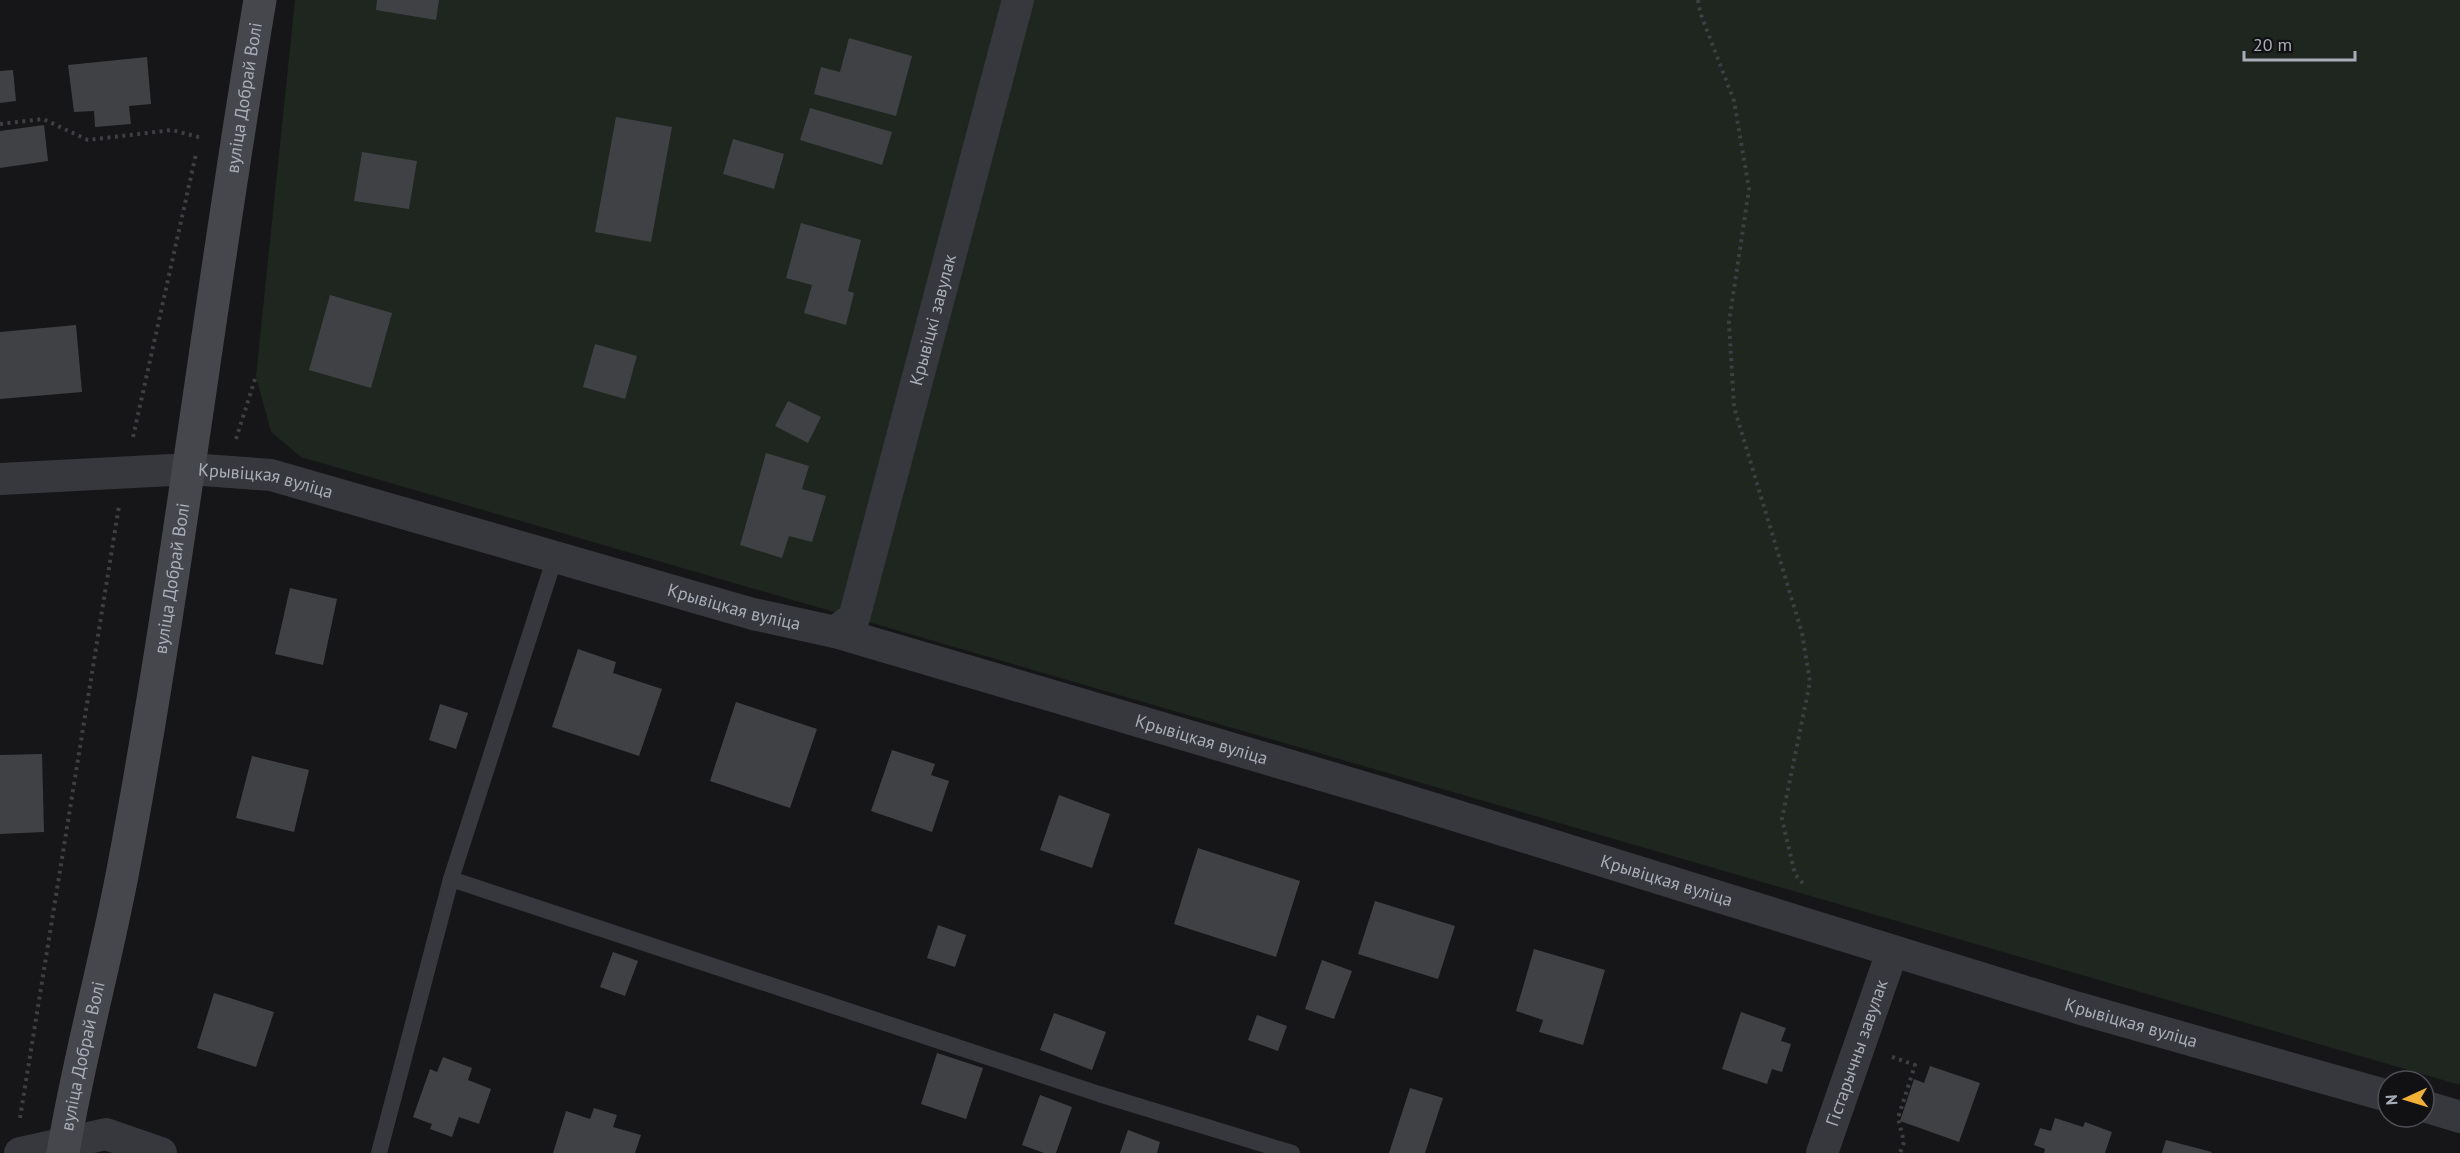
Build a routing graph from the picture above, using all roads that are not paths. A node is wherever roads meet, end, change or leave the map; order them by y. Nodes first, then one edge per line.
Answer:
1 (260, 0) edge
2 (1018, 0) edge
3 (190, 469) junction
4 (0, 479) edge
5 (555, 557) junction
6 (835, 632) junction
7 (451, 879) junction
8 (1892, 952) junction
9 (2376, 1093) edge
10 (2436, 1110) edge
11 (2460, 1117) edge
12 (19, 1141) edge
13 (64, 1148) edge
14 (161, 1153) edge
15 (379, 1153) edge
16 (1292, 1153) edge
17 (1822, 1153) edge

1 - 3 street, вуліца Добрай Волі
2 - 6 street, Крывіцкі завулак
3 - 4 street, Крывіцкая вуліца
3 - 5 street, Крывіцкая вуліца
3 - 13 street, вуліца Добрай Волі
5 - 6 street, Крывіцкая вуліца
5 - 7 lane
6 - 8 street, Крывіцкая вуліца
7 - 15 lane
7 - 16 lane
8 - 9 street, Крывіцкая вуліца
8 - 17 street, Гістарычны завулак
10 - 11 street
12 - 13 street
13 - 14 street

